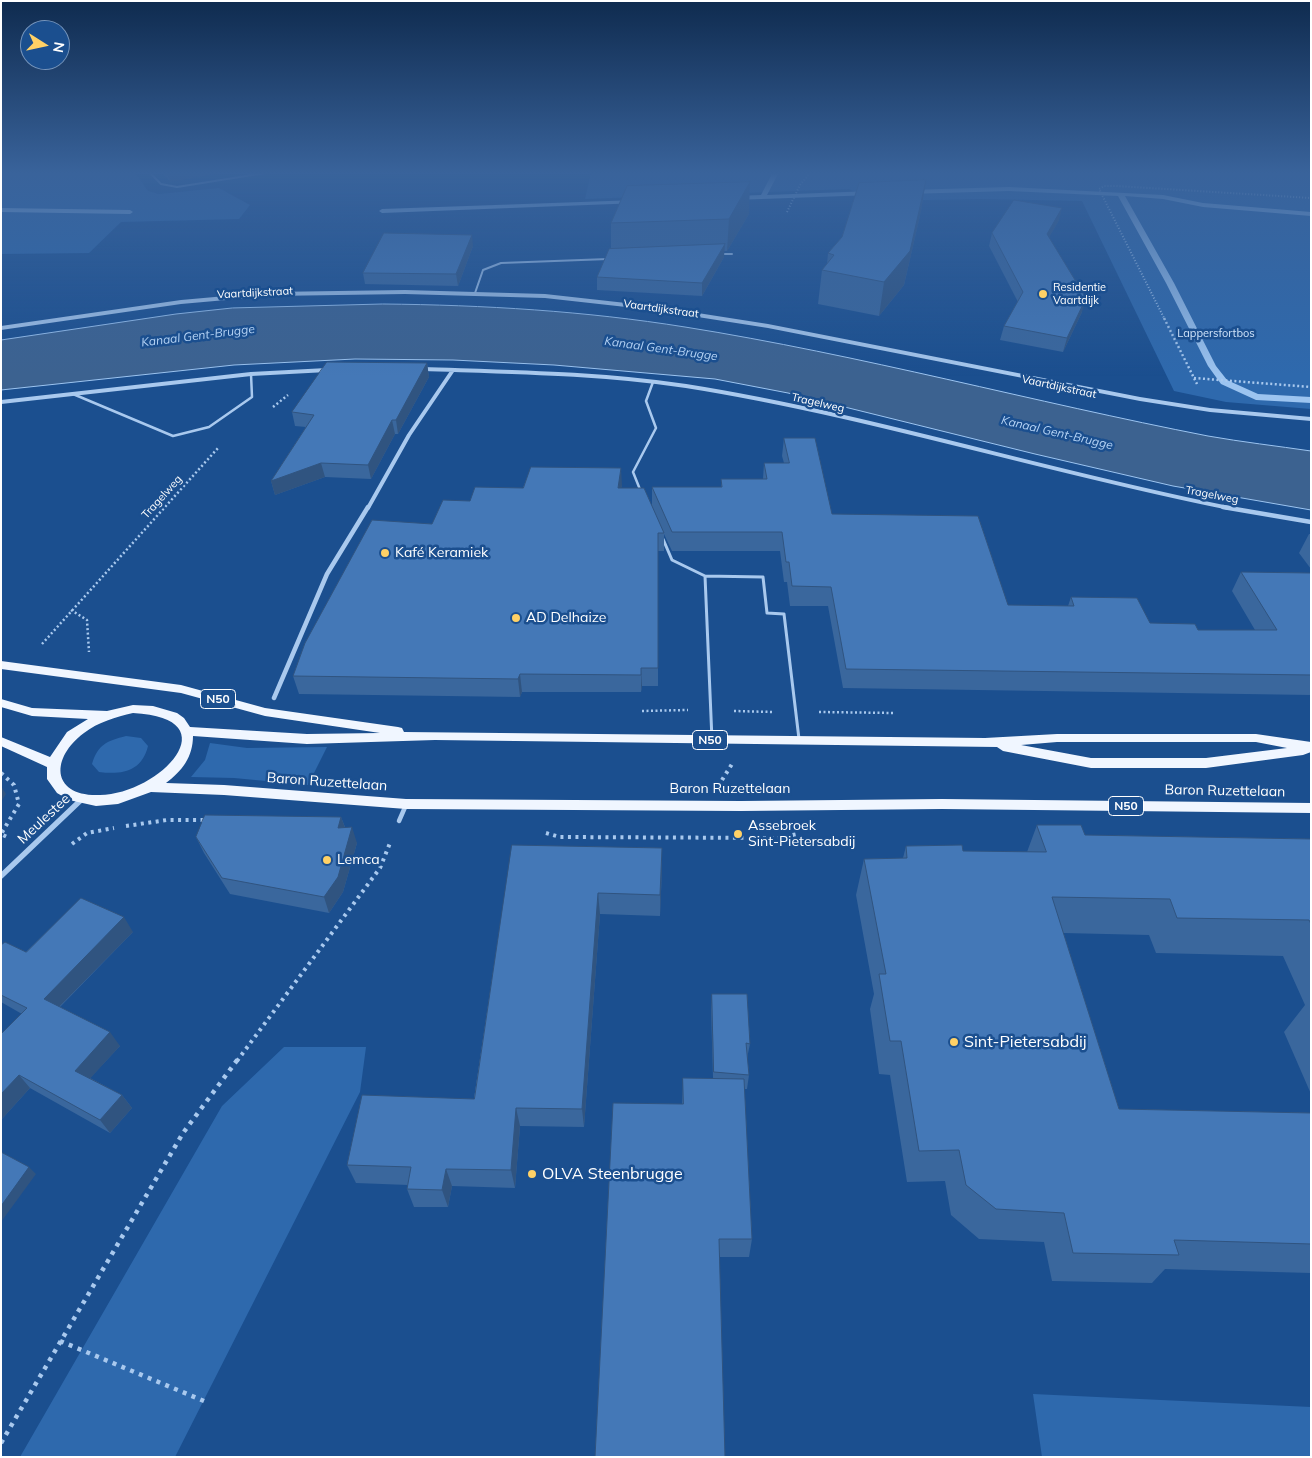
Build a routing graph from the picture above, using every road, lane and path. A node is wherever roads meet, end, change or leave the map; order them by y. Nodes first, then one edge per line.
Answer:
1 (1124, 240) edge
2 (713, 254) edge
3 (732, 254) edge
4 (617, 258) edge
5 (475, 293) junction
6 (1, 328) edge
7 (414, 369) edge
8 (312, 370) junction
9 (331, 370) edge
10 (453, 370) junction
11 (251, 374) junction
12 (1194, 378) junction
13 (653, 382) junction
14 (1311, 387) edge
15 (72, 394) junction
16 (1, 402) edge
17 (272, 407) dead end
18 (1210, 410) junction
19 (1311, 419) edge
20 (219, 447) dead end
21 (644, 498) edge
22 (1311, 522) edge
23 (660, 534) edge
24 (705, 576) junction
25 (71, 610) junction
26 (37, 649) dead end
27 (89, 657) dead end
28 (1, 664) edge
29 (274, 698) dead end
30 (1, 703) edge
31 (106, 715) junction
32 (187, 732) junction
33 (435, 736) junction
34 (712, 740) junction
35 (1, 741) edge
36 (799, 741) junction
37 (986, 743) junction
38 (1311, 748) edge
39 (53, 764) junction
40 (1, 773) edge
41 (150, 787) junction
42 (82, 800) junction
43 (406, 804) junction
44 (1311, 808) edge
45 (210, 820) edge
46 (399, 821) joint
47 (2, 834) edge
48 (65, 850) dead end
49 (1, 876) edge
50 (60, 1341) junction
51 (204, 1401) dead end
52 (1, 1443) edge

1 - 12 path
2 - 3 lane
4 - 5 lane
5 - 6 street, Vaartdijkstraat
5 - 18 street, Vaartdijkstraat
7 - 10 street, Tragelweg
8 - 9 street
8 - 11 street
8 - 17 path
10 - 13 street, Tragelweg
10 - 29 street
11 - 15 street
11 - 15 lane
12 - 14 path
12 - 18 path
13 - 21 lane
13 - 22 street, Tragelweg
15 - 16 street
18 - 19 street, Vaartdijkstraat
20 - 25 path, Tragelweg
23 - 24 lane
24 - 34 lane
24 - 36 lane
25 - 26 path, Tragelweg
25 - 27 path
28 - 33 main road, Baron Ruzettelaan / N50
30 - 31 main road
31 - 32 main road
31 - 39 main road
32 - 33 main road, Baron Ruzettelaan / N50
32 - 41 main road, N50
33 - 34 main road, Baron Ruzettelaan / N50
34 - 36 main road, Baron Ruzettelaan / N50
35 - 39 main road
36 - 37 main road, Baron Ruzettelaan / N50
37 - 38 main road, Baron Ruzettelaan / N50
37 - 38 main road, Baron Ruzettelaan / N50
39 - 42 main road, N50
40 - 47 path
41 - 42 main road, N50
41 - 43 main road, Baron Ruzettelaan / N50
42 - 49 street, Meulestee
43 - 44 main road, Baron Ruzettelaan / N50
43 - 46 lane
45 - 48 path
46 - 50 path
50 - 51 path
50 - 52 path

